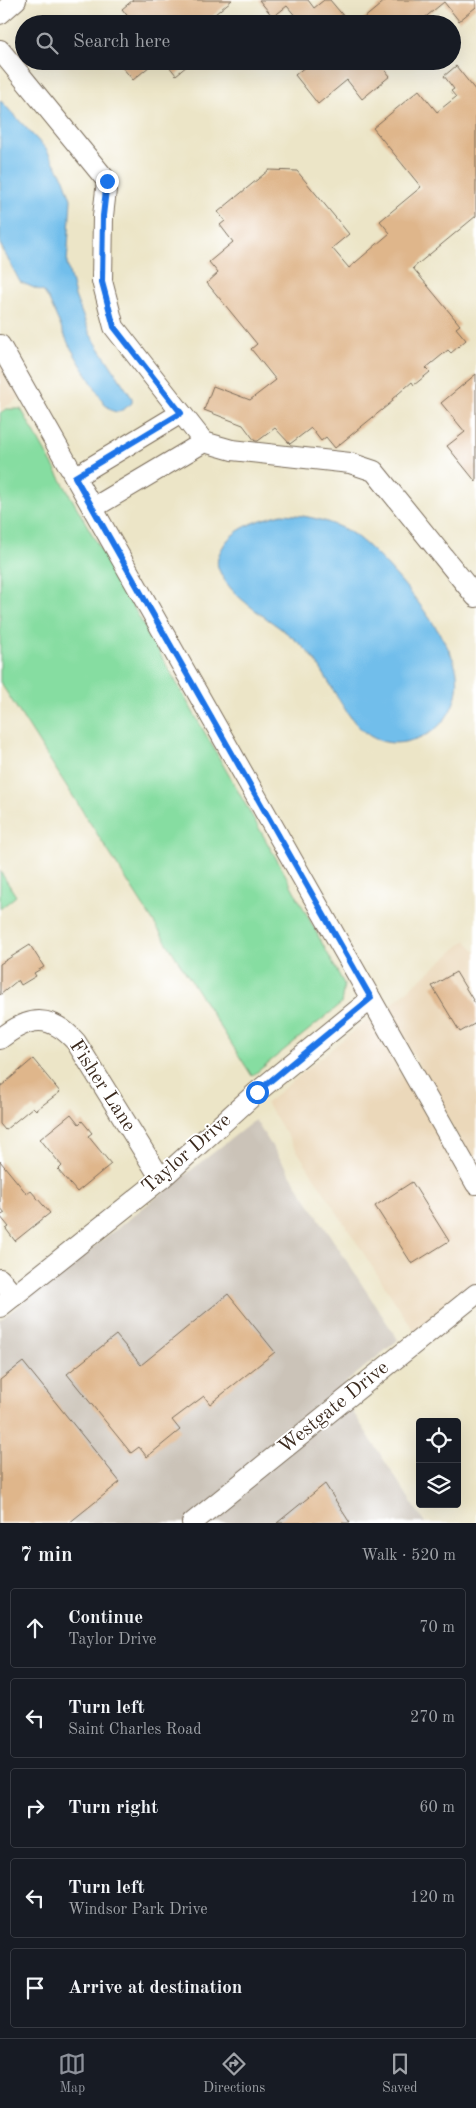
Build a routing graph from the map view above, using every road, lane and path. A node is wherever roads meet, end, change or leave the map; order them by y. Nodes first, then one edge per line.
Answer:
1 (16, 0) edge
2 (0, 14) edge
3 (0, 50) edge
4 (15, 68) edge
5 (16, 70) edge
6 (0, 345) edge
7 (181, 413) junction
8 (204, 442) junction
9 (75, 477) junction
10 (93, 508) junction
11 (476, 597) edge
12 (371, 998) junction
13 (0, 1039) edge
14 (161, 1178) junction
15 (476, 1184) edge
16 (0, 1279) edge
17 (476, 1294) edge
18 (7, 1302) edge
19 (192, 1523) edge

1 - 2 street
3 - 4 street
5 - 7 street
6 - 9 street
7 - 8 street
7 - 9 street
8 - 10 street
8 - 11 street
9 - 10 street
10 - 12 street
12 - 14 street, Taylor Drive
12 - 15 street
13 - 14 street, Fisher Lane
14 - 18 street, Taylor Drive
16 - 18 street
17 - 19 street, Westgate Drive

